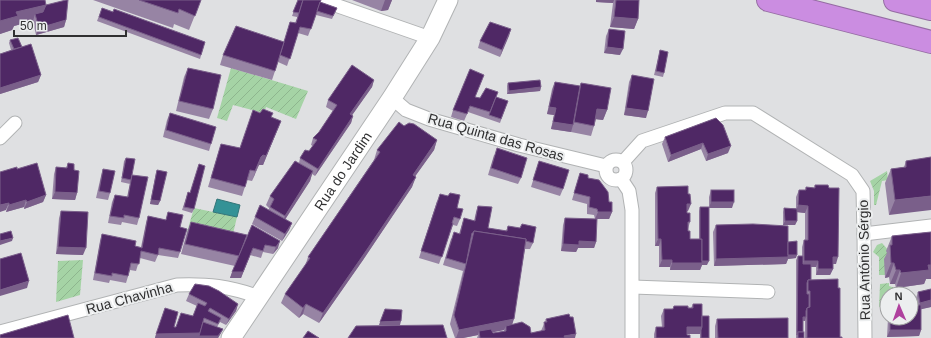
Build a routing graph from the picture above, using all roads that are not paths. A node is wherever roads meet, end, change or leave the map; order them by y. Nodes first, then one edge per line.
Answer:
1 (321, 0) edge
2 (448, 0) edge
3 (768, 0) edge
4 (895, 0) edge
5 (931, 9) edge
6 (430, 38) junction
7 (931, 42) edge
8 (392, 98) junction
9 (15, 123) dead end
10 (0, 138) edge
11 (623, 162) junction
12 (606, 166) junction
13 (621, 179) junction
14 (931, 226) edge
15 (864, 234) junction
16 (633, 287) junction
17 (768, 292) dead end
18 (259, 297) junction
19 (0, 332) edge
20 (231, 338) edge
21 (632, 338) edge
22 (865, 338) edge

1 - 6 street
2 - 6 main road, Rua do Jardim
3 - 7 highway
4 - 5 highway
6 - 8 main road, Rua do Jardim
8 - 12 street, Rua Quinta das Rosas
8 - 18 main road, Rua do Jardim
9 - 10 street
11 - 12 street
11 - 13 street
11 - 15 street, Rua António Sérgio
12 - 13 street
13 - 16 street
14 - 15 street
15 - 22 street, Rua António Sérgio
16 - 17 street
16 - 21 street
18 - 19 street, Rua Chavinha
18 - 20 main road, Rua do Jardim

